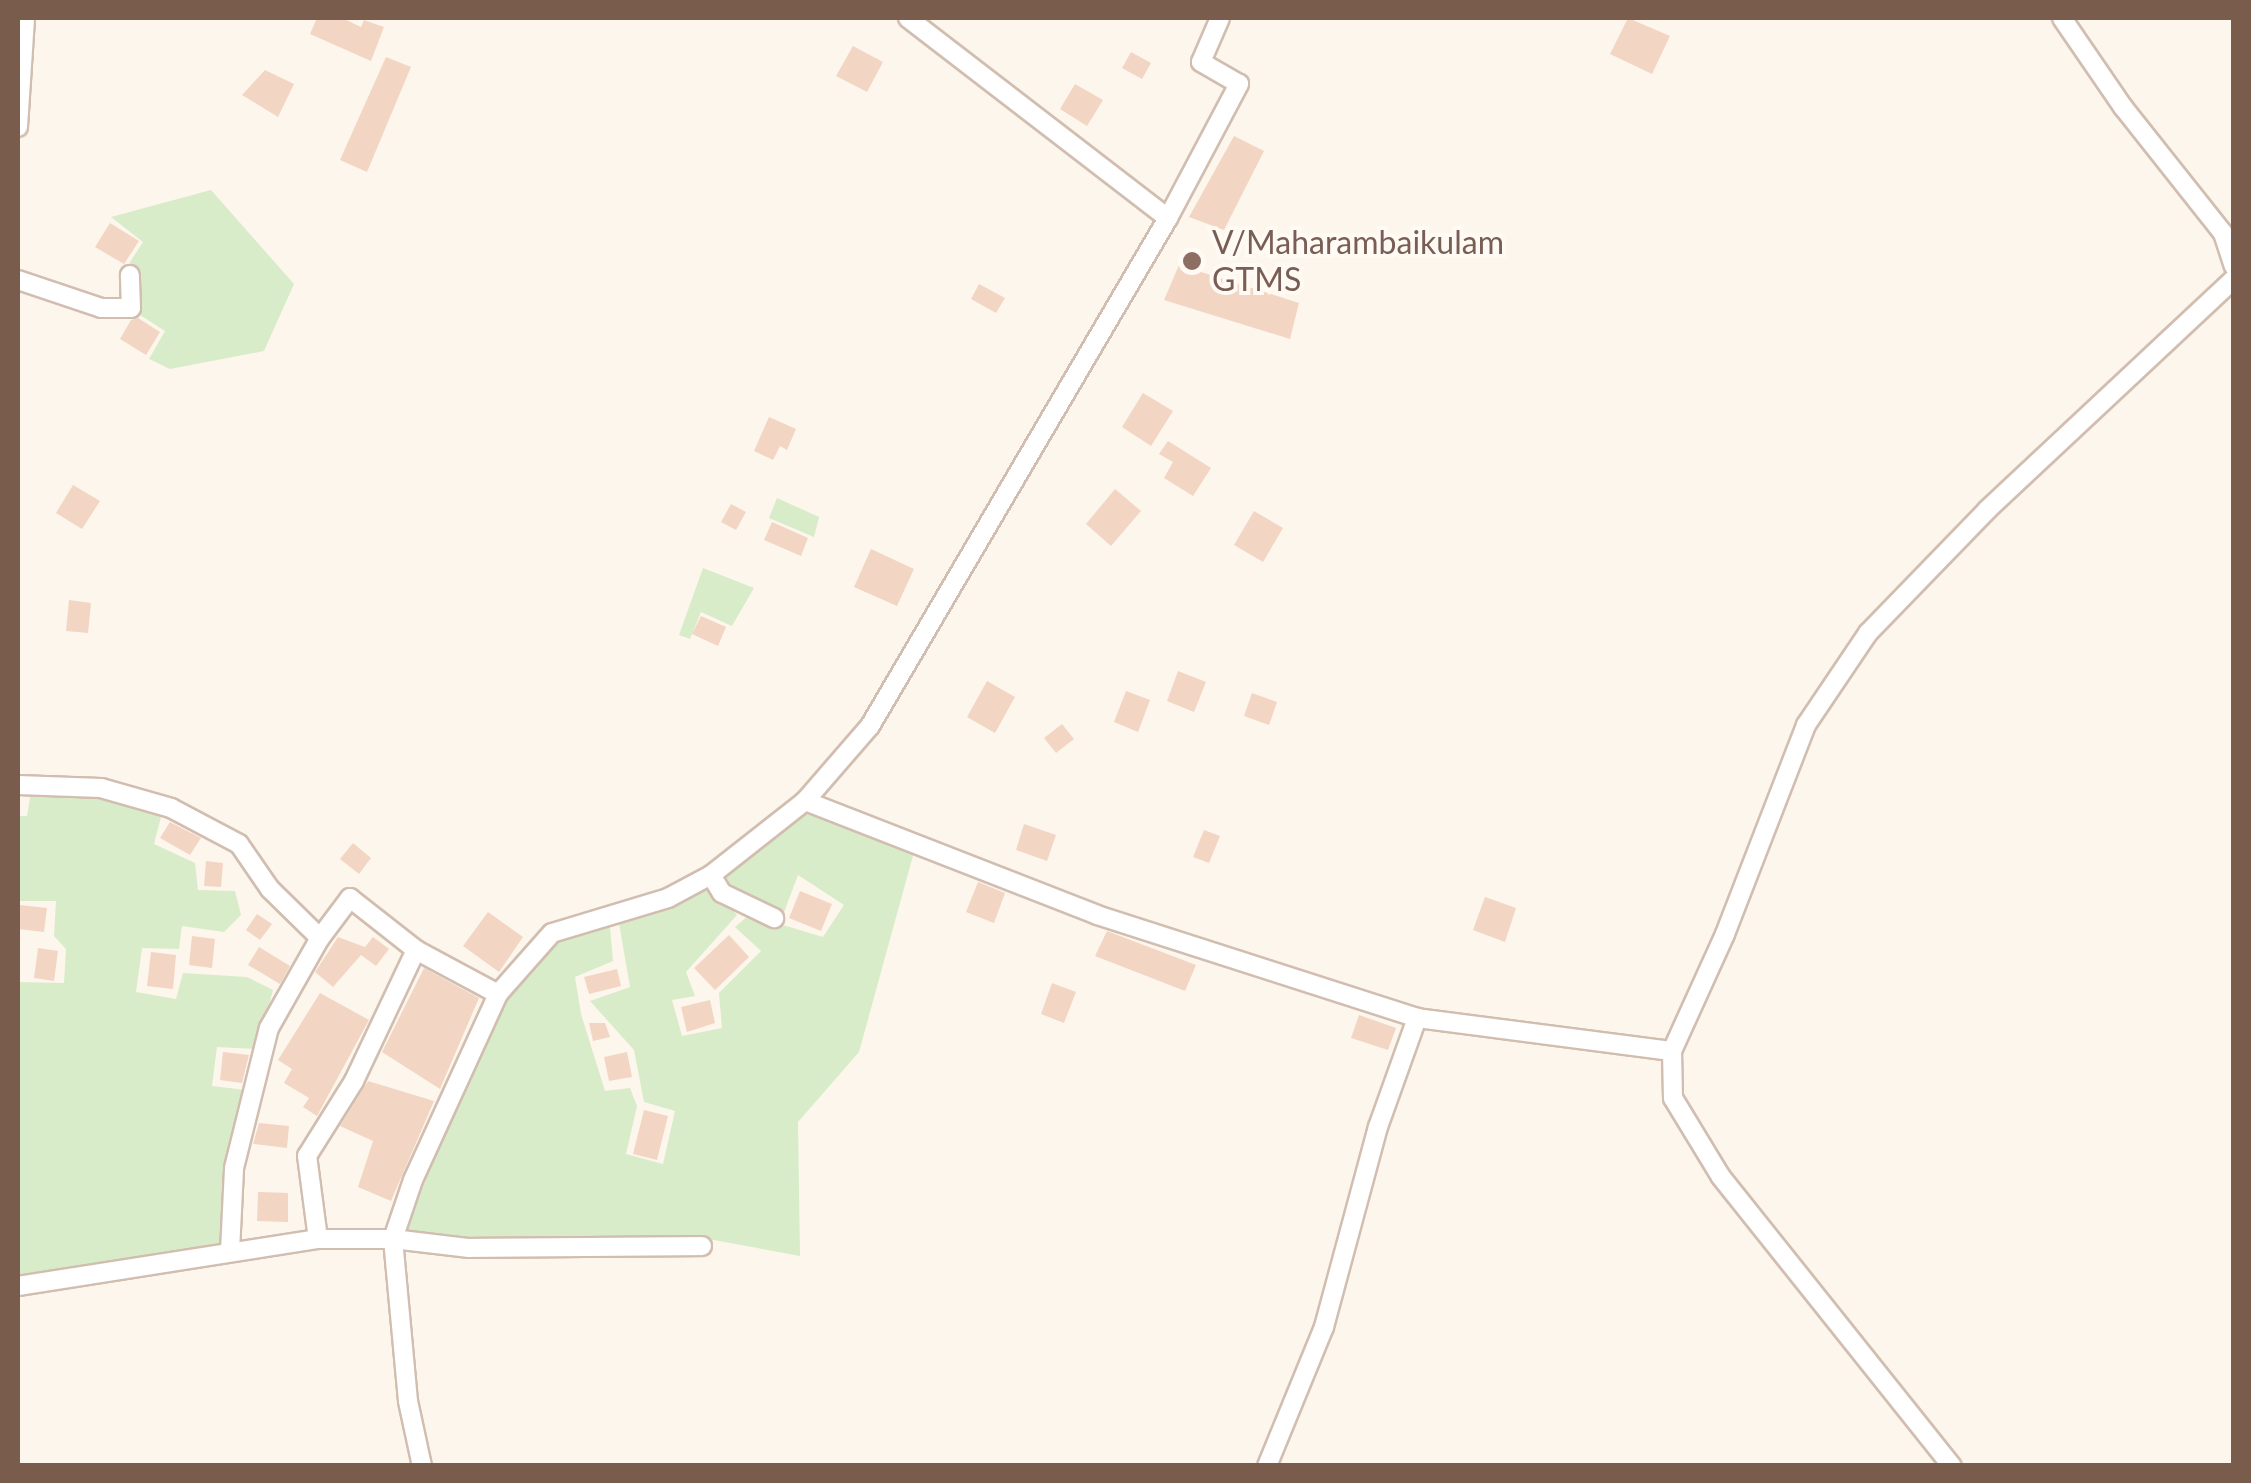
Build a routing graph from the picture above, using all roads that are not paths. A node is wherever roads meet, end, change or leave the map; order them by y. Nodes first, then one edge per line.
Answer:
1 (25, 18) edge
2 (908, 18) edge
3 (1220, 18) edge
4 (2062, 18) edge
5 (18, 127) edge
6 (1168, 218) junction
7 (2234, 266) edge
8 (130, 276) dead end
9 (18, 280) edge
10 (2234, 280) edge
11 (18, 785) edge
12 (805, 801) junction
13 (712, 874) junction
14 (774, 918) dead end
15 (320, 938) junction
16 (416, 950) junction
17 (498, 994) junction
18 (1417, 1018) junction
19 (1672, 1051) junction
20 (393, 1239) junction
21 (318, 1240) junction
22 (702, 1246) dead end
23 (230, 1251) junction
24 (18, 1286) edge
25 (422, 1466) edge
26 (1267, 1466) edge
27 (1952, 1466) edge

1 - 5 street
2 - 6 street
3 - 6 street
4 - 7 street
6 - 12 street
8 - 9 street
10 - 19 street
11 - 15 street
12 - 13 street
12 - 18 street
13 - 14 street
13 - 17 street
15 - 16 street
15 - 23 street
16 - 17 street
16 - 21 street
17 - 20 street
18 - 19 street
18 - 26 street
19 - 27 street
20 - 21 street
20 - 22 street
20 - 25 street
21 - 23 street
23 - 24 street

